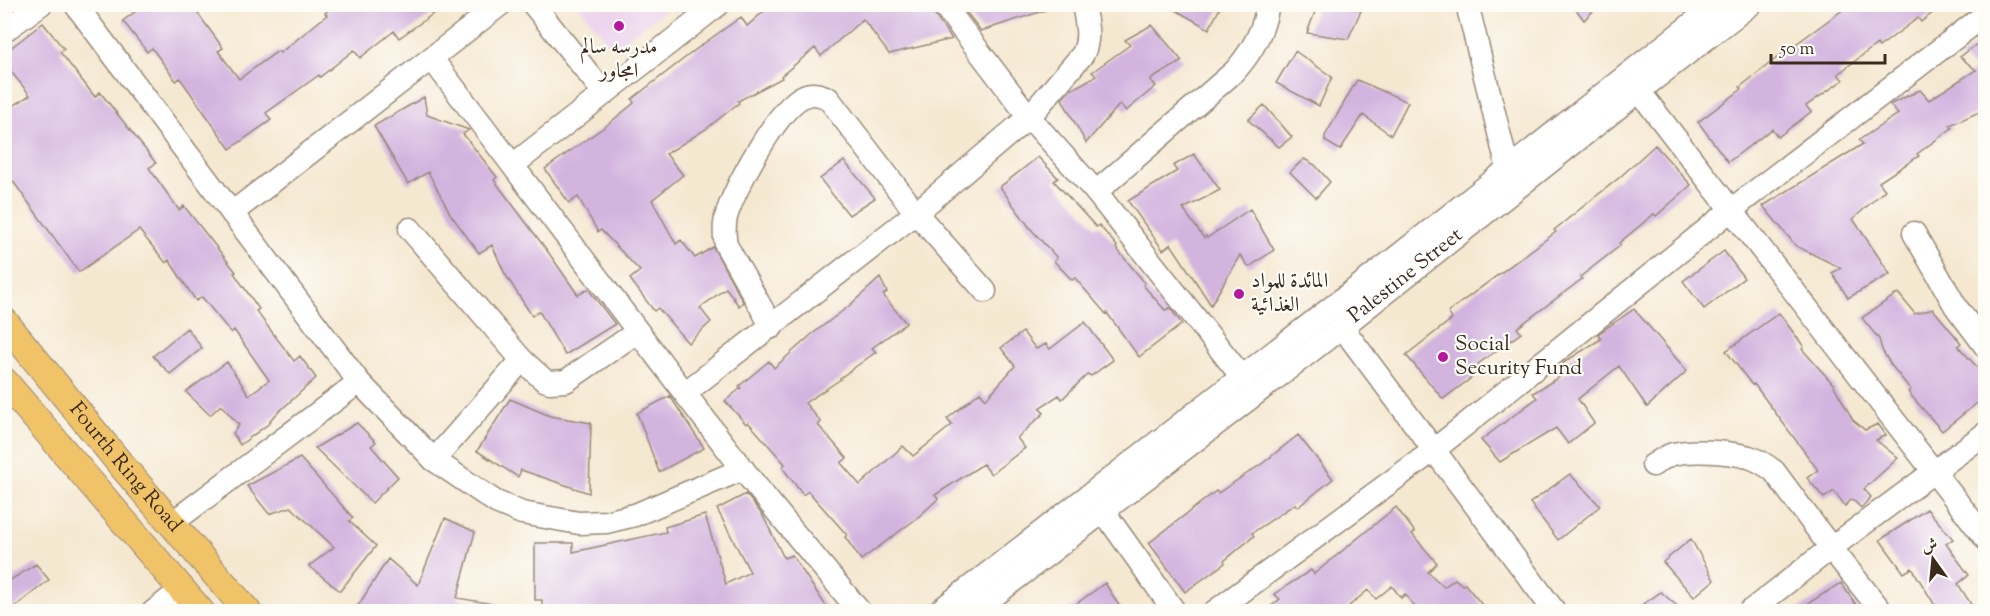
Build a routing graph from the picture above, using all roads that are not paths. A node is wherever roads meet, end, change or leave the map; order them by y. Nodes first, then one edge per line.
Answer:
1 (41, 4) edge
2 (75, 4) edge
3 (501, 4) edge
4 (533, 4) edge
5 (718, 4) edge
6 (943, 4) edge
7 (1083, 4) edge
8 (1268, 4) edge
9 (1467, 4) edge
10 (1717, 4) edge
11 (1751, 4) edge
12 (1986, 14) edge
13 (4, 31) edge
14 (432, 58) junction
15 (1639, 91) junction
16 (604, 93) junction
17 (1029, 117) junction
18 (513, 165) junction
19 (1508, 169) junction
20 (1096, 192) junction
21 (1731, 210) junction
22 (232, 213) junction
23 (916, 213) junction
24 (410, 229) dead end
25 (1914, 233) dead end
26 (1399, 268) junction
27 (985, 291) dead end
28 (4, 321) edge
29 (772, 327) junction
30 (1342, 327) junction
31 (637, 332) junction
32 (1986, 347) edge
33 (522, 360) junction
34 (1242, 376) junction
35 (4, 381) edge
36 (359, 382) junction
37 (686, 392) junction
38 (1986, 433) edge
39 (1434, 450) junction
40 (434, 460) junction
41 (1653, 465) dead end
42 (742, 469) junction
43 (1934, 473) junction
44 (1104, 512) junction
45 (172, 523) junction
46 (1986, 539) edge
47 (1831, 548) junction
48 (182, 589) junction
49 (153, 612) edge
50 (201, 612) edge
51 (248, 612) edge
52 (860, 612) edge
53 (938, 612) edge
54 (973, 612) edge
55 (1175, 612) edge
56 (1214, 612) edge
57 (1555, 612) edge
58 (1749, 612) edge
59 (1882, 612) edge

1 - 13 street
2 - 22 street
3 - 14 street
4 - 16 street
5 - 16 street
6 - 17 street
7 - 17 street
8 - 20 street
9 - 19 street
10 - 19 street, Palestine Street
11 - 15 street, Palestine Street
12 - 21 street
14 - 18 street
14 - 22 street
15 - 21 street
15 - 26 street, Palestine Street
16 - 18 street
17 - 20 street
17 - 23 street
18 - 31 street
19 - 26 street, Palestine Street
20 - 34 street
21 - 39 street
21 - 43 street
22 - 36 street
23 - 27 street
23 - 29 street
23 - 29 street
24 - 33 street
25 - 32 street
26 - 30 street, Palestine Street
26 - 34 street, Palestine Street
28 - 45 main road, Fourth Ring Road
29 - 37 street
30 - 39 street
30 - 44 street, Palestine Street
31 - 33 street
31 - 37 street
33 - 40 street
34 - 53 street, Palestine Street
35 - 48 main road, Fourth Ring Road
36 - 40 street
36 - 45 street
37 - 42 street
38 - 43 street
39 - 56 street
39 - 57 street
40 - 42 street
41 - 47 street
42 - 52 street
43 - 46 street
43 - 47 street
44 - 54 street, Palestine Street
44 - 55 street
45 - 51 main road, Fourth Ring Road
47 - 58 street
47 - 59 street
48 - 49 street
48 - 50 main road, Fourth Ring Road

